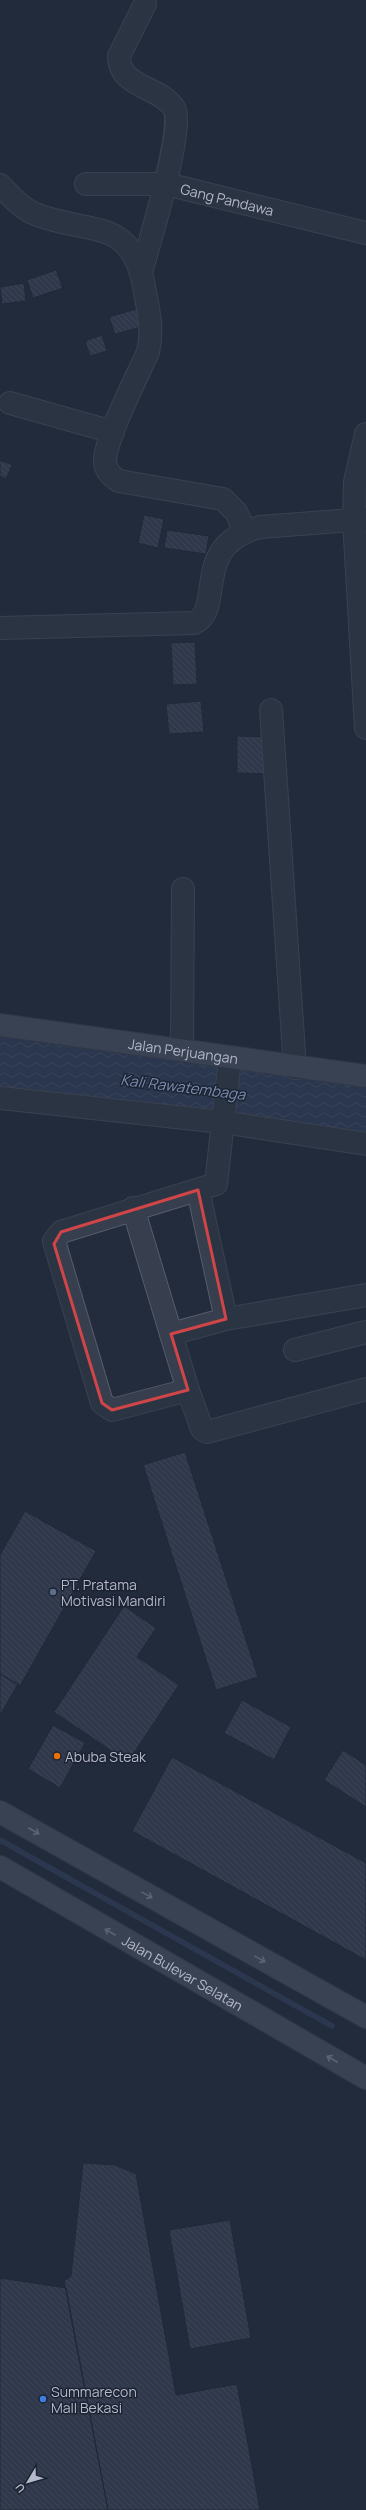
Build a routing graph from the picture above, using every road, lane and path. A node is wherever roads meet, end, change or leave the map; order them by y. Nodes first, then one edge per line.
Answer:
1 (143, 1) edge
2 (86, 184) dead end
3 (166, 184) junction
4 (0, 185) edge
5 (366, 233) edge
6 (142, 269) junction
7 (10, 403) dead end
8 (113, 432) junction
9 (366, 434) edge
10 (360, 519) edge
11 (245, 531) junction
12 (0, 628) edge
13 (271, 710) dead end
14 (366, 728) edge
15 (183, 889) dead end
16 (0, 1025) edge
17 (182, 1049) junction
18 (229, 1065) junction
19 (295, 1068) junction
20 (366, 1076) edge
21 (0, 1098) edge
22 (223, 1118) junction
23 (366, 1144) edge
24 (198, 1190) junction
25 (133, 1208) junction
26 (366, 1295) edge
27 (226, 1319) junction
28 (366, 1332) edge
29 (170, 1334) junction
30 (295, 1350) dead end
31 (366, 1389) edge
32 (188, 1390) junction
33 (0, 1812) edge
34 (0, 1867) edge
35 (366, 2017) edge
36 (366, 2078) edge

1 - 3 street
2 - 3 street, Gang Pandawa
3 - 5 street, Gang Pandawa
3 - 6 street
4 - 6 street
6 - 8 street
7 - 8 street
8 - 11 street
9 - 10 street
10 - 11 street
10 - 14 street
11 - 12 street
13 - 19 street
15 - 17 street
16 - 17 main road, Jalan Perjuangan
17 - 18 main road, Jalan Perjuangan
18 - 19 main road, Jalan Perjuangan
18 - 22 street
19 - 20 main road, Jalan Perjuangan
21 - 22 street
22 - 23 street
22 - 24 street
24 - 25 street
24 - 27 street
25 - 29 street
25 - 32 street
26 - 27 street
27 - 29 street
28 - 30 street
29 - 32 street
31 - 32 street
33 -> 35 main road
36 -> 34 main road, Jalan Bulevar Selatan

